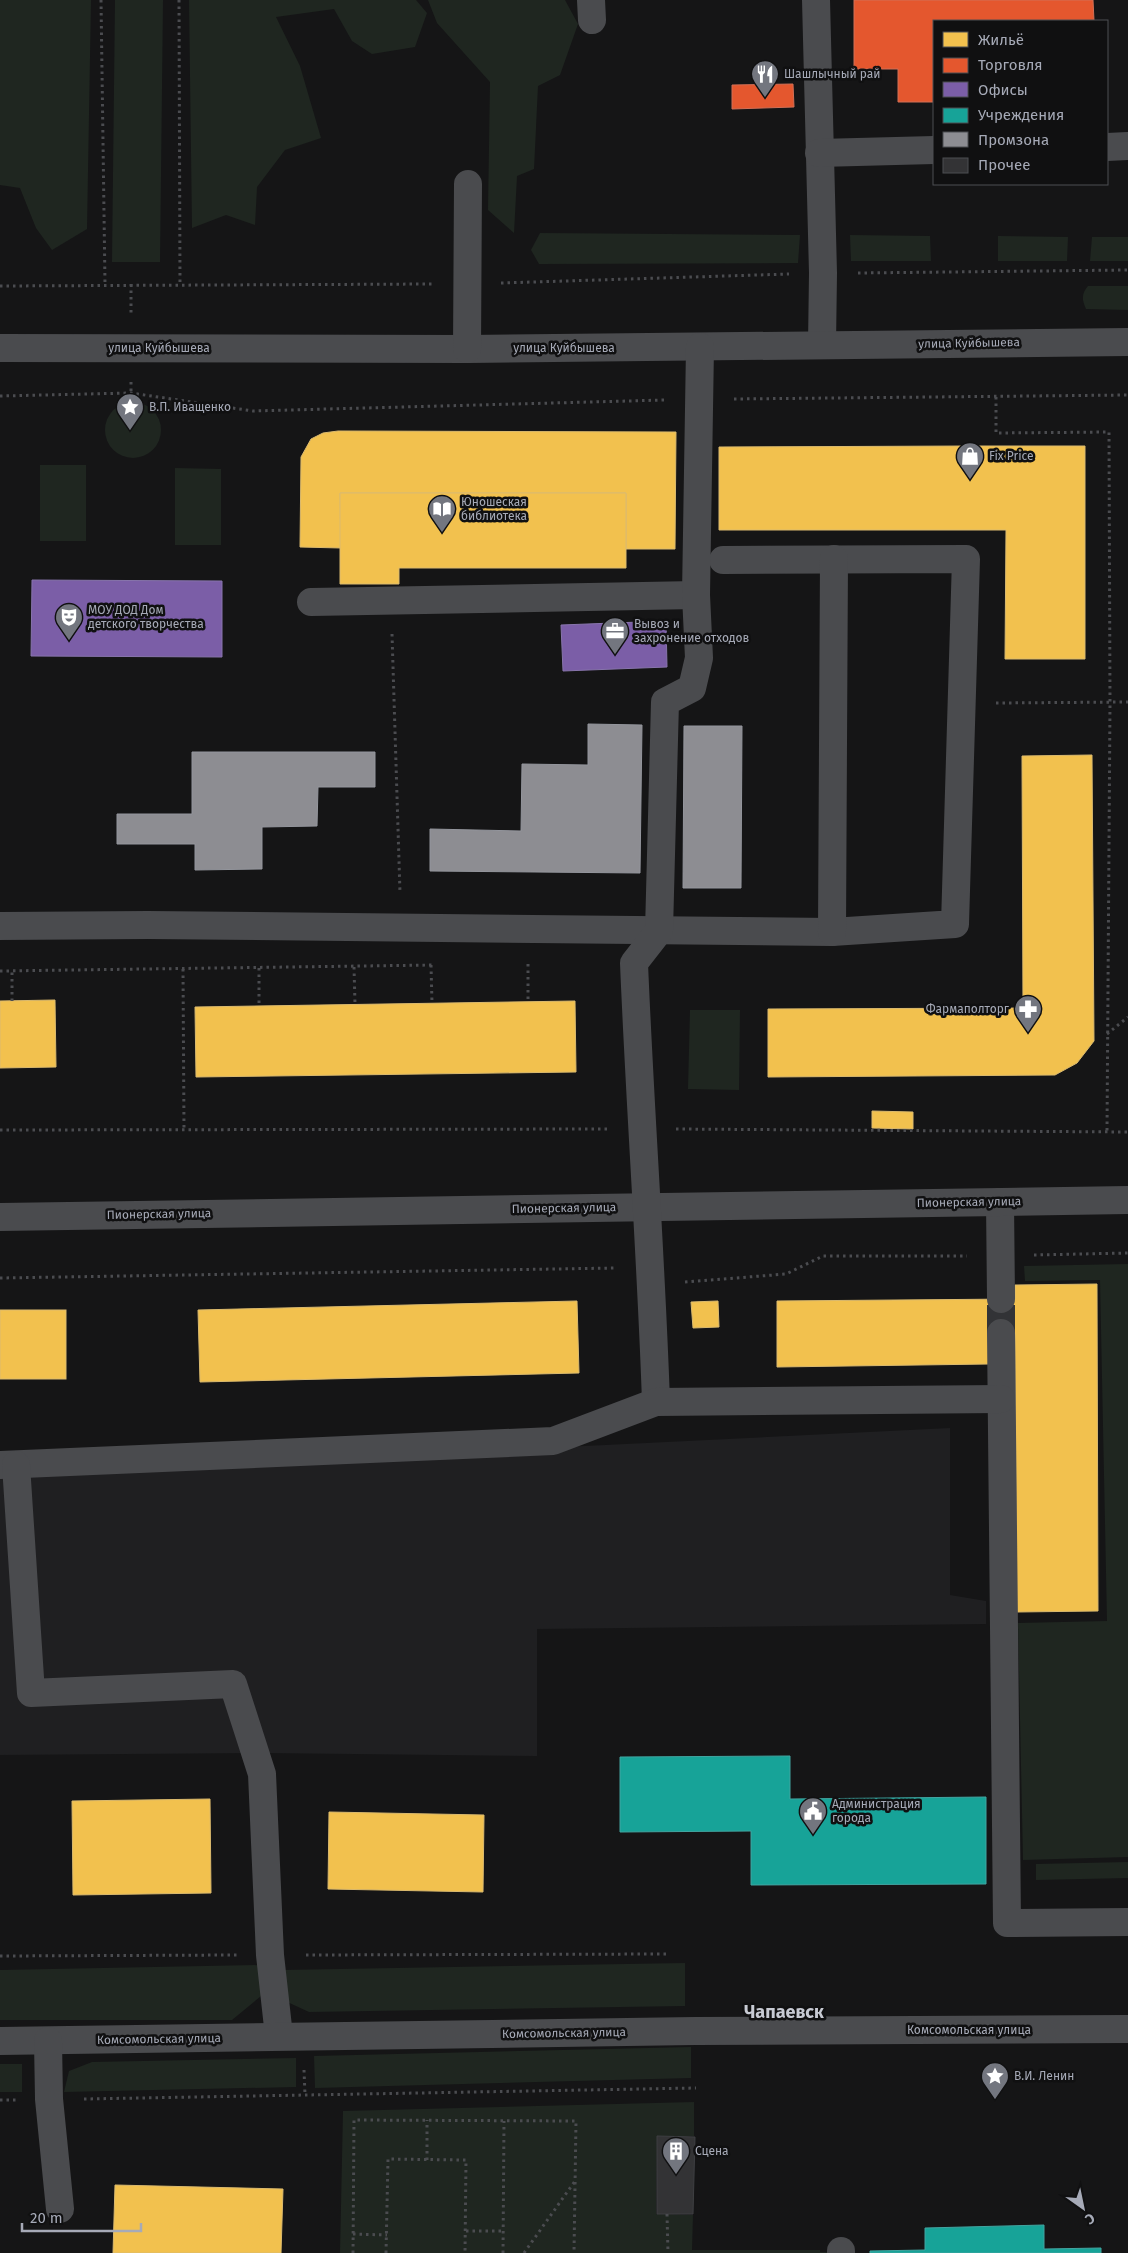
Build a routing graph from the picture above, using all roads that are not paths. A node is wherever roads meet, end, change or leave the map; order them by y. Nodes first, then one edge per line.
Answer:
1 (816, 0) edge
2 (1128, 146) edge
3 (1108, 147) edge
4 (933, 150) edge
5 (819, 153) junction
6 (468, 184) dead end
7 (1128, 342) edge
8 (822, 345) junction
9 (700, 347) junction
10 (0, 348) edge
11 (467, 349) junction
12 (723, 560) dead end
13 (834, 560) junction
14 (696, 595) junction
15 (311, 602) dead end
16 (0, 926) edge
17 (659, 930) junction
18 (832, 932) junction
19 (1128, 1200) edge
20 (1000, 1202) junction
21 (648, 1207) junction
22 (0, 1217) edge
23 (1001, 1299) tunnel mouth
24 (1001, 1333) tunnel mouth
25 (1002, 1399) junction
26 (656, 1402) junction
27 (8, 1465) edge
28 (1128, 1922) edge
29 (1128, 2029) edge
30 (279, 2036) junction
31 (0, 2041) edge
32 (48, 2041) junction
33 (60, 2208) dead end

1 - 5 street
2 - 3 street
4 - 5 street
5 - 8 street
6 - 11 street
7 - 8 street, улица Куйбышева
8 - 9 street, улица Куйбышева
9 - 11 street, улица Куйбышева
9 - 14 street
10 - 11 street, улица Куйбышева
12 - 13 street
13 - 18 street
13 - 18 street
14 - 15 street
14 - 17 street
16 - 17 street
17 - 18 street
17 - 21 street
19 - 20 street, Пионерская улица
20 - 21 street, Пионерская улица
20 - 23 street
21 - 22 street, Пионерская улица
21 - 26 street
24 - 25 street
25 - 26 street
25 - 28 street
26 - 27 street
27 - 30 street
29 - 30 street, Комсомольская улица
30 - 32 street, Комсомольская улица
31 - 32 street, Комсомольская улица
32 - 33 street

